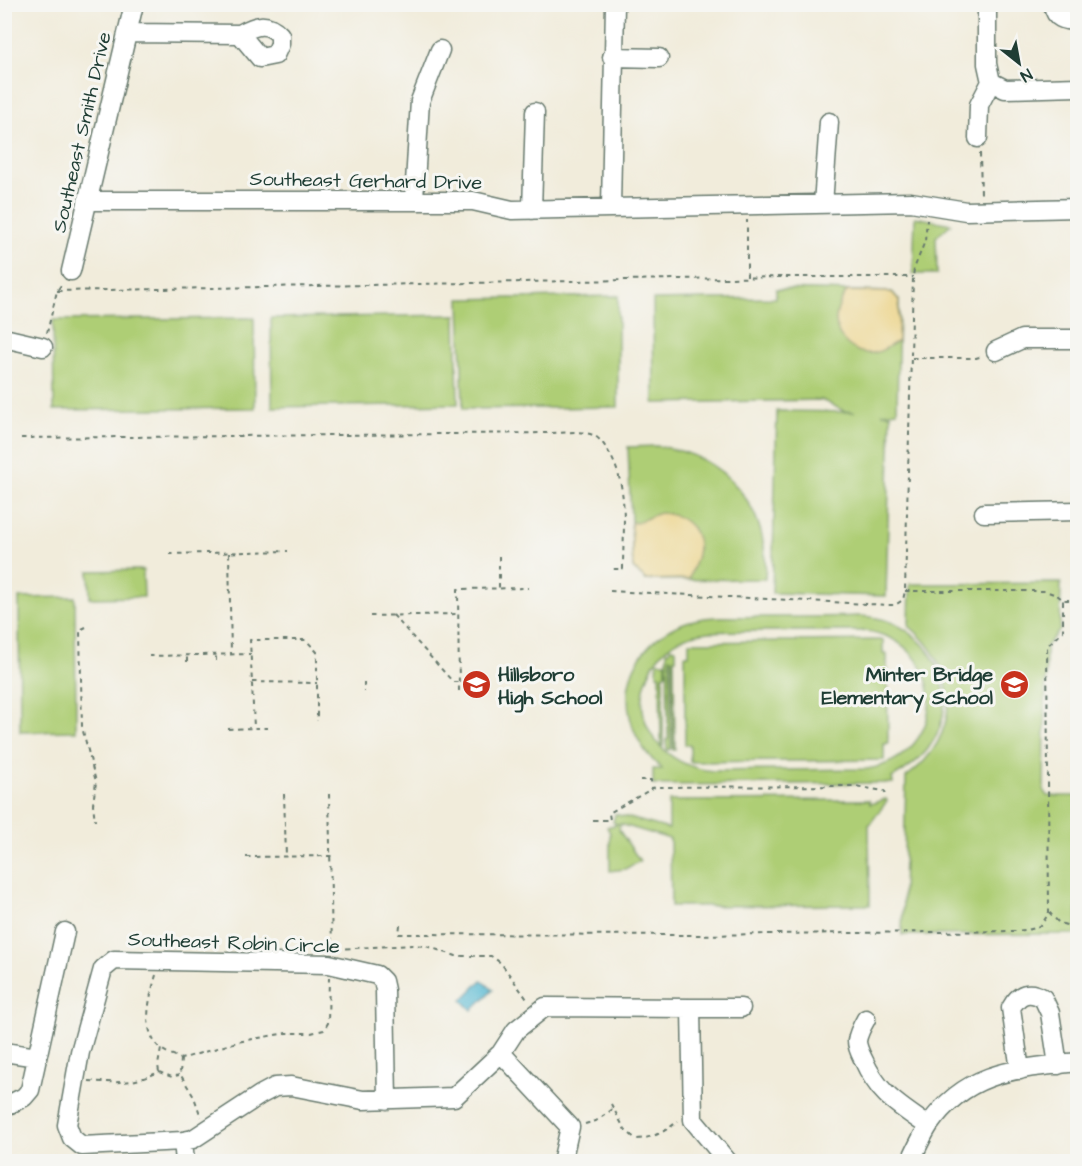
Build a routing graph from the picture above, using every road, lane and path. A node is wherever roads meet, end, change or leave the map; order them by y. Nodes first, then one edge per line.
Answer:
1 (134, 4) edge
2 (615, 4) edge
3 (987, 4) edge
4 (1053, 4) edge
5 (1077, 21) edge
6 (127, 33) junction
7 (240, 34) dead end
8 (440, 50) dead end
9 (612, 57) junction
10 (659, 58) dead end
11 (991, 82) junction
12 (1077, 87) edge
13 (535, 112) dead end
14 (829, 122) dead end
15 (978, 138) joint
16 (414, 200) junction
17 (87, 201) junction
18 (823, 204) junction
19 (747, 205) junction
20 (928, 205) junction
21 (610, 207) junction
22 (1077, 208) edge
23 (532, 210) junction
24 (982, 211) junction
25 (71, 271) dead end
26 (913, 277) junction
27 (747, 278) junction
28 (4, 338) edge
29 (1077, 339) edge
30 (35, 345) joint
31 (996, 351) joint
32 (912, 358) junction
33 (21, 438) dead end
34 (1077, 511) edge
35 (984, 513) dead end
36 (288, 551) dead end
37 (229, 553) junction
38 (169, 554) dead end
39 (499, 556) dead end
40 (610, 569) dead end
41 (499, 588) junction
42 (528, 588) dead end
43 (610, 591) dead end
44 (905, 591) junction
45 (1063, 600) junction
46 (1077, 600) edge
47 (458, 614) junction
48 (393, 615) junction
49 (370, 616) dead end
50 (86, 627) dead end
51 (231, 654) junction
52 (251, 654) junction
53 (188, 655) junction
54 (216, 655) junction
55 (149, 656) dead end
56 (216, 661) dead end
57 (187, 662) dead end
58 (252, 682) junction
59 (364, 682) dead end
60 (459, 682) junction
61 (317, 683) junction
62 (459, 691) dead end
63 (364, 692) dead end
64 (317, 722) dead end
65 (254, 728) junction
66 (268, 728) dead end
67 (228, 729) dead end
68 (640, 780) dead end
69 (652, 789) junction
70 (886, 793) dead end
71 (284, 794) dead end
72 (329, 794) dead end
73 (592, 820) dead end
74 (95, 821) dead end
75 (246, 856) dead end
76 (286, 856) junction
77 (332, 856) junction
78 (1048, 912) junction
79 (400, 925) dead end
80 (1077, 928) edge
81 (65, 932) dead end
82 (160, 961) junction
83 (329, 964) junction
84 (691, 1008) junction
85 (741, 1008) dead end
86 (538, 1011) junction
87 (866, 1019) dead end
88 (161, 1049) junction
89 (4, 1052) edge
90 (501, 1053) junction
91 (37, 1057) junction
92 (181, 1059) junction
93 (1077, 1062) edge
94 (1058, 1065) junction
95 (1020, 1070) junction
96 (159, 1072) junction
97 (180, 1074) junction
98 (74, 1084) junction
99 (387, 1101) junction
100 (611, 1104) dead end
101 (4, 1107) edge
102 (613, 1109) junction
103 (693, 1113) junction
104 (928, 1126) junction
105 (570, 1127) junction
106 (205, 1131) junction
107 (183, 1141) junction
108 (185, 1161) edge
109 (562, 1161) edge
110 (728, 1161) edge
111 (910, 1161) edge

1 - 6 street, Southeast Smith Drive
2 - 9 street
3 - 11 street
4 - 5 street
6 - 7 street
6 - 17 street, Southeast Smith Drive
8 - 16 street
9 - 10 street
9 - 21 street
11 - 12 street
11 - 15 street
13 - 23 street
14 - 18 street
15 - 24 path
16 - 17 street, Southeast Gerhard Drive
16 - 23 street, Southeast Gerhard Drive
17 - 25 street, Southeast Smith Drive
18 - 19 street, Southeast Gerhard Drive
18 - 20 street, Southeast Gerhard Drive
19 - 21 street, Southeast Gerhard Drive
19 - 27 path
20 - 24 street, Southeast Gerhard Drive
20 - 26 path
21 - 23 street, Southeast Gerhard Drive
22 - 24 street, Southeast Gerhard Drive
26 - 27 path
26 - 32 path
27 - 30 path
28 - 30 street
29 - 31 street
31 - 32 path
32 - 44 path
33 - 40 path
34 - 35 street
36 - 37 path
37 - 38 path
37 - 51 path
39 - 41 path
41 - 42 path
41 - 47 path
43 - 44 path
44 - 45 path
45 - 46 path
45 - 78 path
47 - 48 path
47 - 60 path
48 - 49 path
48 - 60 path
50 - 74 path
51 - 52 path
51 - 54 path
52 - 58 path
52 - 61 path
53 - 54 path
53 - 55 path
53 - 57 path
54 - 56 path
58 - 61 path
58 - 65 path
59 - 63 path
60 - 62 path
61 - 64 path
65 - 66 path
65 - 67 path
68 - 69 path
69 - 70 path
69 - 73 path
71 - 76 path
72 - 77 path
75 - 76 path
76 - 77 path
77 - 86 path
78 - 79 path
78 - 80 path
81 - 91 street
82 - 83 street, Southeast Robin Circle
82 - 88 path
82 - 98 street, Southeast Robin Circle
83 - 92 path
83 - 99 street, Southeast Robin Circle
84 - 85 street
84 - 86 street
84 - 103 street
86 - 90 street
87 - 104 street
88 - 92 path
88 - 96 path
89 - 91 street
90 - 99 street
90 - 105 street
91 - 101 street
92 - 97 path
93 - 94 street
94 - 95 street
94 - 95 street
95 - 104 street
96 - 97 path
96 - 98 path
97 - 106 path
98 - 107 street, Southeast Robin Circle
99 - 106 street
100 - 102 path
102 - 103 path
102 - 105 path
103 - 110 street
104 - 111 street
105 - 109 street
106 - 107 street
107 - 108 street

